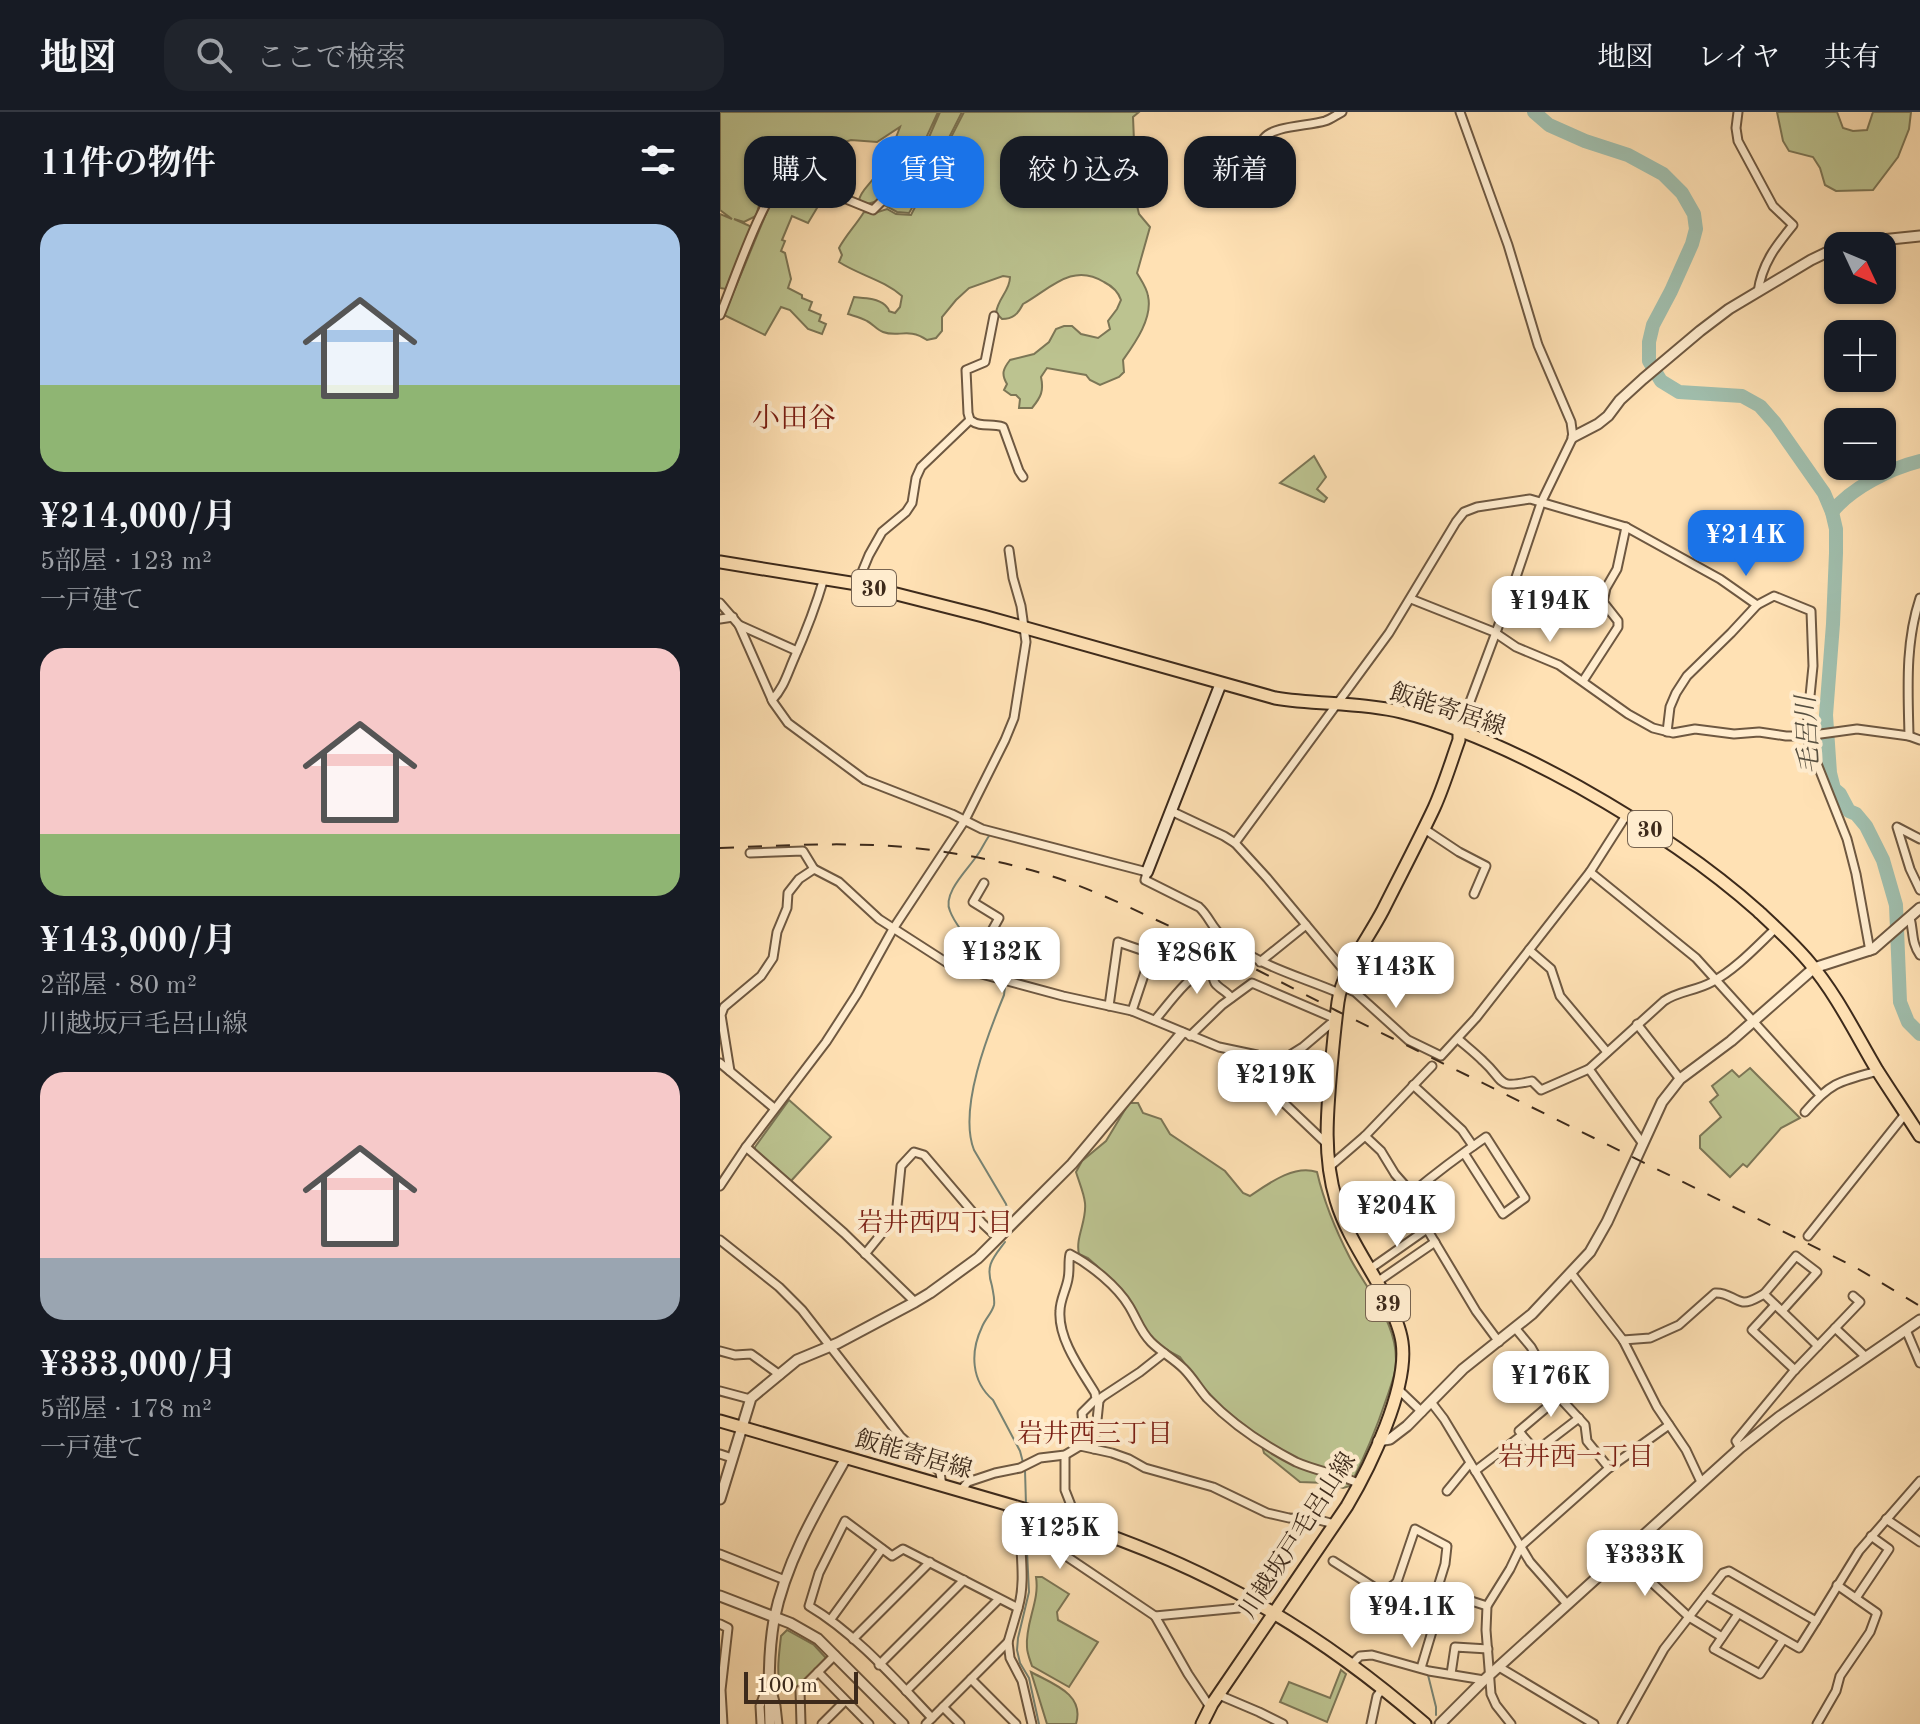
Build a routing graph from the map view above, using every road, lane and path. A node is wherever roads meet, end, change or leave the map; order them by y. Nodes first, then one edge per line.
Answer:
1 (1342, 112) edge
2 (1460, 112) edge
3 (1738, 112) edge
4 (1266, 136) edge
5 (875, 208) edge
6 (1920, 236) edge
7 (1896, 238) edge
8 (1824, 254) edge
9 (1758, 292) junction
10 (720, 315) edge
11 (994, 316) dead end
12 (970, 420) junction
13 (1573, 437) junction
14 (1023, 477) dead end
15 (1541, 503) junction
16 (1626, 527) junction
17 (1009, 550) dead end
18 (720, 562) edge
19 (824, 578) junction
20 (857, 584) junction
21 (1920, 598) edge
22 (1411, 599) junction
23 (720, 603) edge
24 (1757, 605) junction
25 (733, 617) junction
26 (720, 619) edge
27 (739, 625) junction
28 (1025, 628) junction
29 (1494, 632) junction
30 (797, 651) junction
31 (1583, 681) junction
32 (1221, 683) junction
33 (772, 700) junction
34 (1336, 705) junction
35 (1459, 731) junction
36 (1667, 732) junction
37 (1808, 735) junction
38 (1909, 736) junction
39 (1920, 740) edge
40 (1171, 811) junction
41 (1627, 814) junction
42 (965, 820) junction
43 (1423, 828) junction
44 (1920, 839) edge
45 (1235, 843) junction
46 (750, 853) dead end
47 (814, 869) junction
48 (1147, 872) junction
49 (1590, 872) junction
50 (984, 883) dead end
51 (1920, 890) edge
52 (1474, 894) dead end
53 (1920, 908) edge
54 (1907, 920) junction
55 (1306, 925) junction
56 (1776, 928) junction
57 (893, 929) junction
58 (1916, 931) edge
59 (1874, 948) junction
60 (1529, 950) junction
61 (1920, 955) edge
62 (1260, 962) junction
63 (1814, 968) junction
64 (970, 970) junction
65 (1347, 974) junction
66 (1717, 979) junction
67 (1340, 990) junction
68 (1231, 998) junction
69 (1109, 1006) junction
70 (1132, 1011) junction
71 (1336, 1019) junction
72 (1155, 1020) junction
73 (1754, 1020) junction
74 (1637, 1024) junction
75 (1186, 1034) junction
76 (1458, 1039) junction
77 (1607, 1052) junction
78 (720, 1063) edge
79 (1432, 1066) dead end
80 (1268, 1069) junction
81 (1589, 1069) junction
82 (730, 1071) junction
83 (1878, 1071) junction
84 (1680, 1079) junction
85 (1413, 1085) junction
86 (1820, 1095) junction
87 (774, 1108) junction
88 (1805, 1112) dead end
89 (1911, 1115) edge
90 (1365, 1136) junction
91 (1920, 1136) edge
92 (1327, 1144) junction
93 (1643, 1144) junction
94 (1473, 1146) junction
95 (746, 1147) junction
96 (1464, 1153) junction
97 (1328, 1168) junction
98 (720, 1186) edge
99 (1412, 1193) junction
100 (1427, 1229) junction
101 (1808, 1236) dead end
102 (1000, 1237) junction
103 (720, 1240) edge
104 (1435, 1242) junction
105 (865, 1254) junction
106 (1370, 1269) junction
107 (1571, 1273) junction
108 (1377, 1282) junction
109 (1764, 1294) junction
110 (1853, 1296) dead end
111 (915, 1302) junction
112 (1779, 1308) junction
113 (1920, 1320) edge
114 (1835, 1328) junction
115 (1516, 1329) junction
116 (1906, 1330) junction
117 (1623, 1340) junction
118 (1499, 1342) junction
119 (831, 1346) junction
120 (1818, 1346) junction
121 (720, 1351) edge
122 (1164, 1353) junction
123 (1866, 1357) junction
124 (1920, 1363) edge
125 (1795, 1370) junction
126 (780, 1375) junction
127 (1398, 1389) junction
128 (720, 1391) edge
129 (1559, 1397) junction
130 (750, 1399) junction
131 (1431, 1402) junction
132 (1422, 1412) junction
133 (1579, 1418) junction
134 (720, 1421) edge
135 (1669, 1425) junction
136 (742, 1427) junction
137 (1522, 1435) junction
138 (1378, 1441) junction
139 (1080, 1446) junction
140 (1740, 1448) junction
141 (1094, 1449) junction
142 (720, 1454) edge
143 (1065, 1455) junction
144 (732, 1458) junction
145 (846, 1458) junction
146 (1470, 1463) junction
147 (1609, 1468) junction
148 (1475, 1471) junction
149 (1920, 1481) edge
150 (1701, 1482) junction
151 (1360, 1484) junction
152 (942, 1486) junction
153 (960, 1491) junction
154 (1447, 1491) dead end
155 (720, 1499) edge
156 (1010, 1505) junction
157 (1886, 1519) junction
158 (1072, 1523) junction
159 (1334, 1524) junction
160 (1020, 1526) junction
161 (1871, 1536) junction
162 (1920, 1542) edge
163 (1521, 1546) junction
164 (882, 1549) junction
165 (720, 1554) edge
166 (1622, 1555) junction
167 (1333, 1561) dead end
168 (930, 1562) junction
169 (785, 1580) junction
170 (964, 1580) junction
171 (1837, 1585) junction
172 (1706, 1595) junction
173 (720, 1596) edge
174 (1247, 1597) junction
175 (1856, 1598) junction
176 (999, 1599) junction
177 (1567, 1604) junction
178 (1487, 1606) junction
179 (1018, 1608) junction
180 (1274, 1612) junction
181 (1738, 1614) junction
182 (1437, 1615) dead end
183 (1155, 1616) junction
184 (1689, 1617) junction
185 (775, 1618) junction
186 (831, 1619) junction
187 (1816, 1621) junction
188 (720, 1624) edge
189 (1722, 1637) junction
190 (853, 1639) junction
191 (1783, 1640) junction
192 (1008, 1642) junction
193 (1488, 1649) junction
194 (835, 1655) junction
195 (1352, 1664) junction
196 (879, 1665) junction
197 (1499, 1667) junction
198 (1421, 1668) junction
199 (818, 1672) junction
200 (1451, 1674) junction
201 (1487, 1678) junction
202 (971, 1679) junction
203 (769, 1680) junction
204 (1383, 1688) junction
205 (721, 1690) edge
206 (906, 1691) junction
207 (1219, 1695) junction
208 (845, 1701) junction
209 (943, 1707) junction
210 (1210, 1707) junction
211 (929, 1721) edge
212 (723, 1724) edge
213 (761, 1724) edge
214 (770, 1724) edge
215 (778, 1724) edge
216 (801, 1724) edge
217 (822, 1724) edge
218 (869, 1724) edge
219 (903, 1724) edge
220 (960, 1724) edge
221 (1016, 1724) edge
222 (1032, 1724) edge
223 (1202, 1724) edge
224 (1283, 1724) edge
225 (1371, 1724) edge
226 (1425, 1724) edge
227 (1440, 1724) edge
228 (1511, 1724) edge
229 (1594, 1724) edge
230 (1622, 1724) edge
231 (1817, 1724) edge

1 - 4 street
2 - 13 street
3 - 9 street
5 - 10 street
6 - 7 street
8 - 9 street
9 - 13 street
11 - 12 street
12 - 14 street
12 - 20 street
13 - 15 street
15 - 16 street
15 - 22 street
15 - 29 street
16 - 24 street
16 - 31 street
17 - 28 street
18 - 19 main road, 飯能寄居線 / 30
19 - 20 main road, 飯能寄居線 / 30
19 - 30 street
20 - 28 main road, 飯能寄居線 / 30
21 - 38 street
22 - 29 street
22 - 34 street
23 - 25 street
24 - 36 street
24 - 37 street
25 - 26 street
25 - 27 street
27 - 30 street
27 - 33 street
28 - 32 main road, 飯能寄居線 / 30
28 - 42 street
29 - 31 street
29 - 35 street
30 - 33 street
31 - 36 street
32 - 34 main road, 飯能寄居線 / 30
32 - 40 main road
33 - 42 street
34 - 35 main road, 飯能寄居線 / 30
34 - 45 street
35 - 41 main road, 飯能寄居線 / 30
35 - 43 main road, 川越坂戸毛呂山線 / 39
36 - 37 street
37 - 38 street
37 - 59 street
38 - 39 street
40 - 45 street
40 - 48 main road
41 - 49 street
41 - 56 main road, 飯能寄居線 / 30
42 - 48 street
42 - 57 street
43 - 52 street
43 - 65 main road, 川越坂戸毛呂山線 / 39
44 - 51 street
45 - 55 street
46 - 47 street
47 - 57 street
47 - 82 street
48 - 62 street
49 - 60 street
49 - 66 street
50 - 64 street
53 - 54 street
54 - 58 street
54 - 59 street
55 - 62 street
55 - 65 street
56 - 63 main road, 飯能寄居線 / 30
56 - 66 street
57 - 64 street
57 - 87 street
58 - 61 street
59 - 63 street
60 - 76 street
60 - 77 street
62 - 67 street
63 - 73 street
63 - 83 main road, 飯能寄居線 / 30
64 - 69 street
65 - 67 main road, 川越坂戸毛呂山線 / 39
66 - 73 street
66 - 74 street
67 - 71 main road, 川越坂戸毛呂山線 / 39
67 - 76 street
68 - 71 street
68 - 72 street
68 - 75 street
69 - 70 street
69 - 70 street
70 - 72 street
71 - 80 street
71 - 92 main road, 川越坂戸毛呂山線 / 39
72 - 75 street
73 - 84 street
73 - 86 street
74 - 77 street
74 - 84 street
75 - 80 street
75 - 102 street
76 - 81 street
77 - 81 street
78 - 82 street
79 - 85 street
80 - 92 street
81 - 93 street
82 - 87 street
83 - 86 street
83 - 89 main road, 飯能寄居線 / 30
84 - 93 street
85 - 90 street
85 - 94 street
86 - 88 street
87 - 95 street
89 - 91 main road, 飯能寄居線 / 30
89 - 101 street
90 - 97 street
90 - 99 street
92 - 97 main road, 川越坂戸毛呂山線 / 39
93 - 107 street
94 - 96 street
94 - 96 street
95 - 98 street
95 - 105 street
96 - 99 street
97 - 106 main road, 川越坂戸毛呂山線 / 39
99 - 100 street
100 - 104 street
100 - 106 street
102 - 105 street
102 - 111 street
103 - 119 street
104 - 108 street
104 - 118 street
105 - 111 street
106 - 108 main road, 川越坂戸毛呂山線 / 39
107 - 115 street
107 - 117 street
108 - 127 main road, 川越坂戸毛呂山線 / 39
109 - 112 street
109 - 112 street
109 - 117 street
110 - 114 street
111 - 119 street
112 - 120 street
112 - 125 street
113 - 116 street
114 - 120 street
114 - 123 street
115 - 118 street
115 - 129 street
116 - 123 street
116 - 124 street
117 - 135 street
118 - 131 street
119 - 126 street
119 - 152 street
120 - 125 street
121 - 126 street
122 - 139 street
122 - 141 street
122 - 151 street
123 - 140 street
125 - 140 street
126 - 130 street
127 - 132 street
127 - 138 main road, 川越坂戸毛呂山線 / 39
128 - 130 street
129 - 133 street
129 - 137 street
130 - 136 street
131 - 132 street
131 - 146 street
132 - 138 street
133 - 137 street
133 - 147 street
134 - 136 main road, 飯能寄居線
135 - 147 street
135 - 150 street
136 - 144 street
136 - 145 main road, 飯能寄居線
137 - 148 street
138 - 151 main road, 川越坂戸毛呂山線 / 39
139 - 141 street
139 - 143 street
140 - 150 street
141 - 159 street
142 - 144 street
143 - 153 street
143 - 158 street
144 - 155 street
145 - 152 main road, 飯能寄居線
145 - 169 street
146 - 148 street
146 - 154 street
147 - 163 street
148 - 163 street
149 - 157 street
150 - 166 street
151 - 159 main road, 川越坂戸毛呂山線 / 39
152 - 153 main road, 飯能寄居線
153 - 156 main road, 飯能寄居線
156 - 158 main road, 飯能寄居線
156 - 160 street
157 - 161 street
157 - 162 street
158 - 174 main road, 飯能寄居線
159 - 180 main road, 川越坂戸毛呂山線 / 39
160 - 179 street
160 - 183 street
161 - 171 street
161 - 175 street
163 - 177 street
163 - 178 street
164 - 168 street
164 - 186 street
164 - 186 street
165 - 169 street
166 - 177 street
166 - 184 street
167 - 178 street
168 - 170 street
168 - 190 street
169 - 185 street
170 - 176 street
170 - 196 street
171 - 175 street
171 - 187 street
172 - 181 street
172 - 184 street
172 - 187 street
173 - 185 street
174 - 180 main road, 飯能寄居線
174 - 183 street
175 - 231 street
176 - 179 street
176 - 206 street
177 - 197 street
178 - 193 street
179 - 192 street
180 - 195 main road, 飯能寄居線
180 - 207 main road, 川越坂戸毛呂山線 / 39
181 - 189 street
181 - 191 street
182 - 198 street
183 - 210 street
184 - 189 street
184 - 230 street
185 - 194 street
185 - 203 street
186 - 190 street
187 - 191 street
188 - 205 street
189 - 191 street
190 - 196 street
192 - 202 street
192 - 222 street
193 - 200 street
193 - 201 street
194 - 199 street
194 - 219 street
195 - 198 street
195 - 204 main road, 飯能寄居線
196 - 206 street
197 - 201 street
197 - 229 street
198 - 200 street
199 - 208 street
199 - 216 street
200 - 201 street
201 - 227 street
201 - 228 street
202 - 209 street
202 - 221 street
203 - 213 street
203 - 214 street
203 - 215 street
204 - 225 street
204 - 226 main road, 飯能寄居線
205 - 212 street
206 - 211 street
207 - 210 main road, 川越坂戸毛呂山線 / 39
207 - 224 street
208 - 217 street
208 - 218 street
209 - 211 street
209 - 220 street
210 - 223 main road, 川越坂戸毛呂山線 / 39

